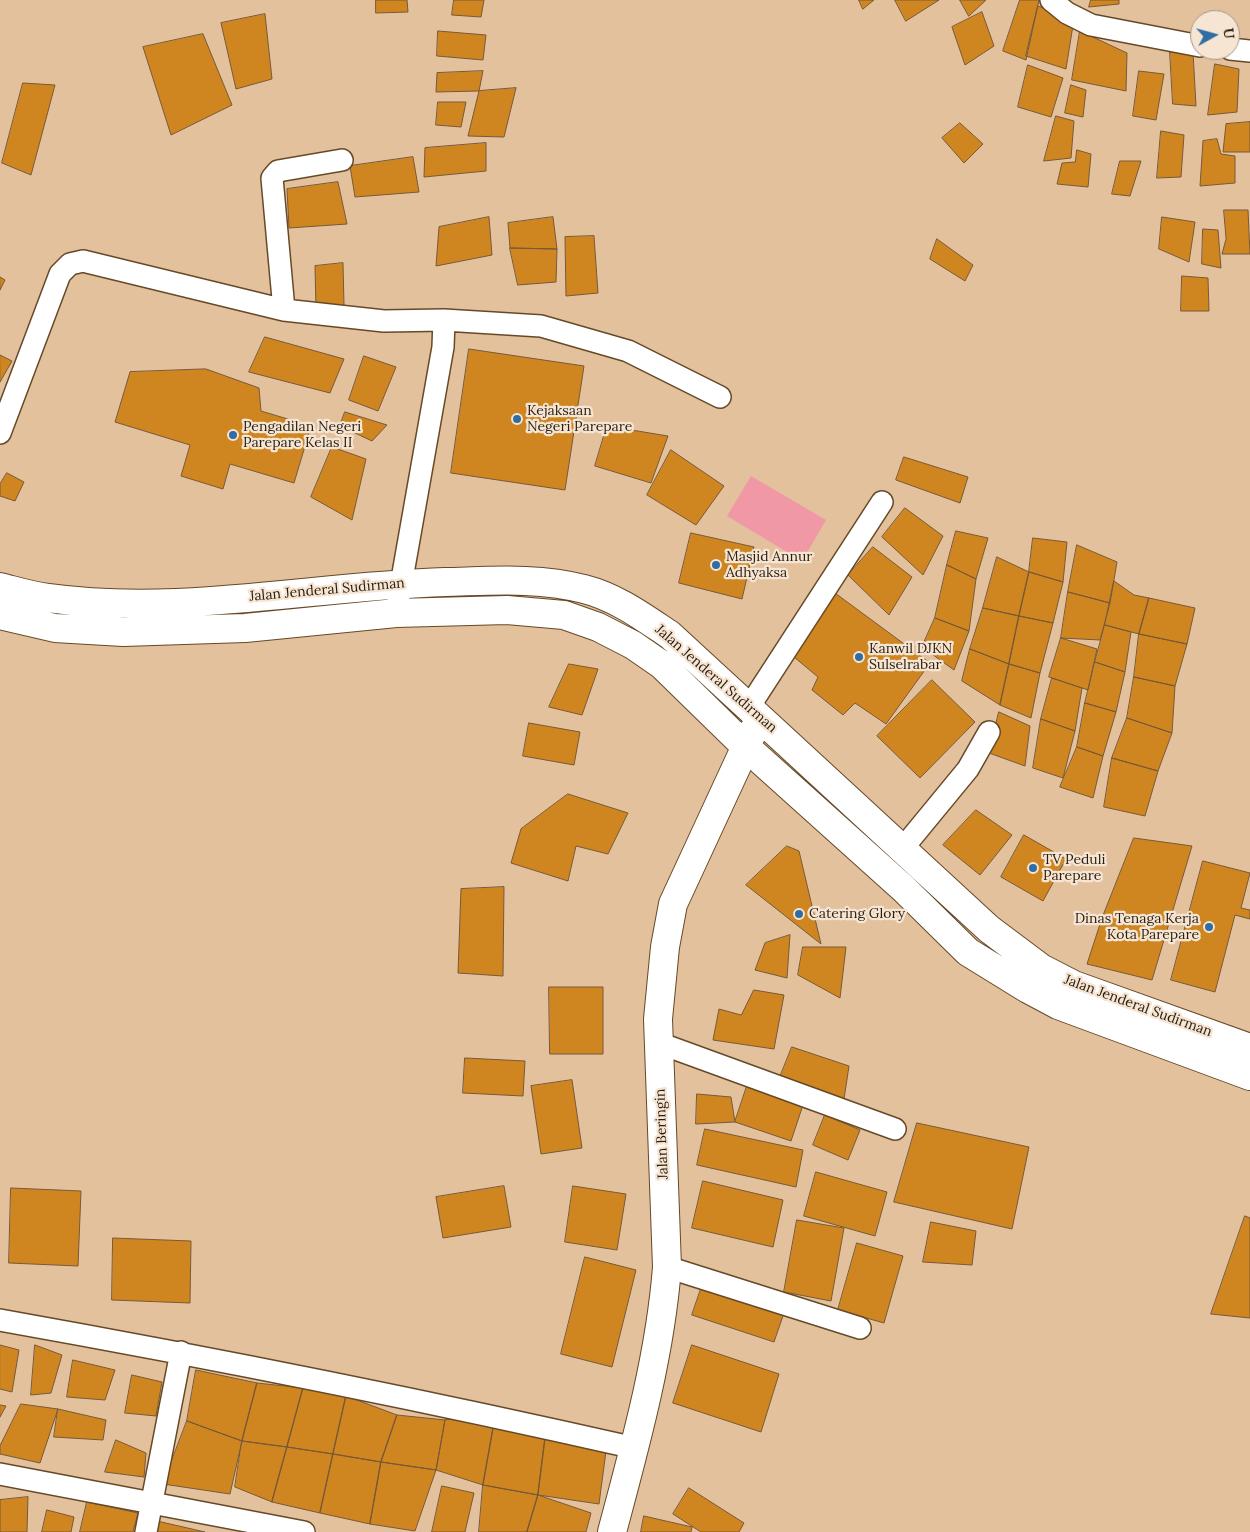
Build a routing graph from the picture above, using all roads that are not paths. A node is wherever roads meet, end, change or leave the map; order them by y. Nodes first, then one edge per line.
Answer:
1 (1051, 0) edge
2 (1190, 44) edge
3 (342, 160) dead end
4 (284, 310) junction
5 (444, 320) junction
6 (720, 397) dead end
7 (0, 433) edge
8 (882, 502) dead end
9 (400, 584) junction
10 (0, 587) edge
11 (396, 614) junction
12 (0, 615) edge
13 (754, 712) junction
14 (988, 732) dead end
15 (746, 747) junction
16 (903, 848) junction
17 (1035, 978) junction
18 (659, 1043) junction
19 (1250, 1048) edge
20 (1250, 1076) edge
21 (895, 1129) dead end
22 (667, 1267) junction
23 (0, 1320) edge
24 (860, 1328) dead end
25 (181, 1352) junction
26 (634, 1448) junction
27 (0, 1474) edge
28 (150, 1504) junction
29 (146, 1532) edge
30 (304, 1532) edge
31 (612, 1532) edge

1 - 2 street
3 - 4 street
4 - 5 street
4 - 7 street
5 - 6 street
5 - 9 street
8 - 13 street
9 - 10 main road, Jalan Jenderal Sudirman
9 - 11 street
9 - 13 main road, Jalan Jenderal Sudirman
11 - 12 main road, Jalan Jenderal Sudirman
11 - 15 main road, Jalan Jenderal Sudirman
13 - 15 main road, Jalan Beringin
13 - 16 main road, Jalan Jenderal Sudirman
14 - 16 street
15 - 17 main road, Jalan Jenderal Sudirman
15 - 18 main road, Jalan Beringin
16 - 17 main road, Jalan Jenderal Sudirman
17 - 19 main road, Jalan Jenderal Sudirman
17 - 20 main road, Jalan Jenderal Sudirman
18 - 21 street
18 - 22 main road, Jalan Beringin
22 - 24 street
22 - 26 main road, Jalan Beringin
23 - 25 street
25 - 26 street
25 - 28 street
26 - 31 main road, Jalan Beringin
27 - 28 street
28 - 29 street
28 - 30 street

